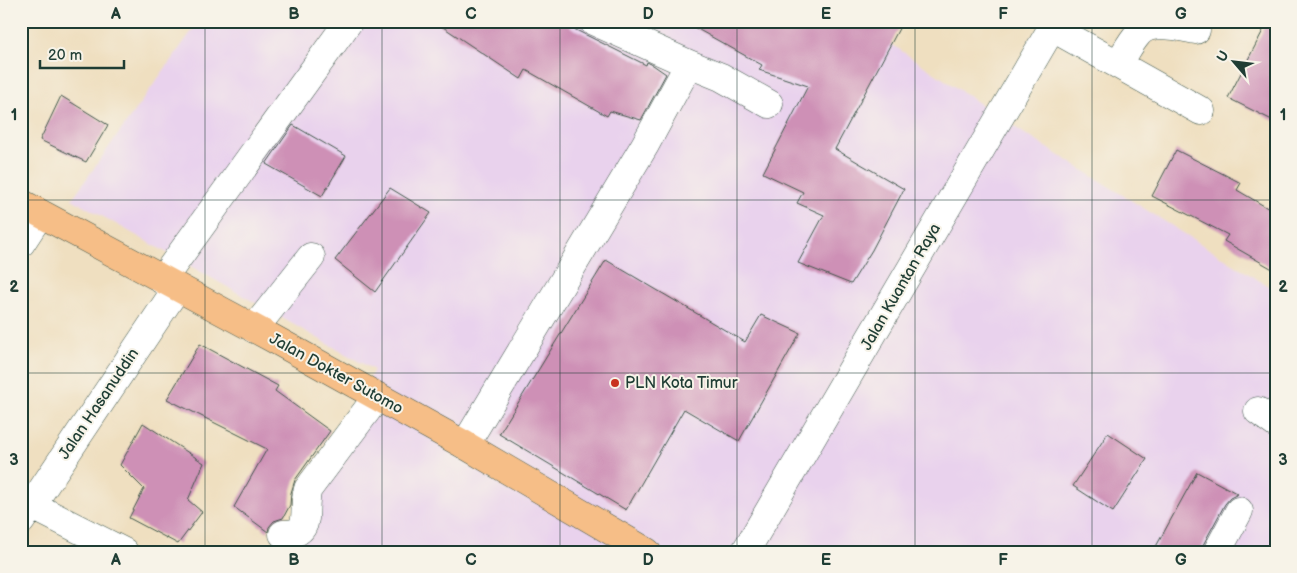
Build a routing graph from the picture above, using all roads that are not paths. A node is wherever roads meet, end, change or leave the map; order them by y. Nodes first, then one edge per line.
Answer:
1 (349, 21) edge
2 (592, 21) edge
3 (1054, 25) edge
4 (1196, 30) dead end
5 (689, 64) junction
6 (1118, 64) junction
7 (769, 104) dead end
8 (1201, 111) dead end
9 (31, 209) edge
10 (21, 243) edge
11 (311, 257) dead end
12 (170, 284) junction
13 (254, 329) junction
14 (377, 397) junction
15 (465, 445) junction
16 (25, 508) edge
17 (1239, 510) dead end
18 (283, 534) dead end
19 (124, 552) edge
20 (647, 552) edge
21 (745, 552) edge
22 (1217, 552) edge

1 - 12 street, Jalan Hasanuddin
2 - 5 street
3 - 6 street
3 - 21 street, Jalan Kuantan Raya
4 - 6 street
5 - 7 street
5 - 15 street
6 - 8 street
9 - 10 street
9 - 12 main road, Jalan Dokter Sutomo
11 - 13 street
12 - 13 main road, Jalan Dokter Sutomo
12 - 16 street, Jalan Hasanuddin
13 - 14 main road, Jalan Dokter Sutomo
14 - 15 main road, Jalan Dokter Sutomo
14 - 18 street
15 - 20 main road, Jalan Dokter Sutomo
16 - 19 street
17 - 22 street

